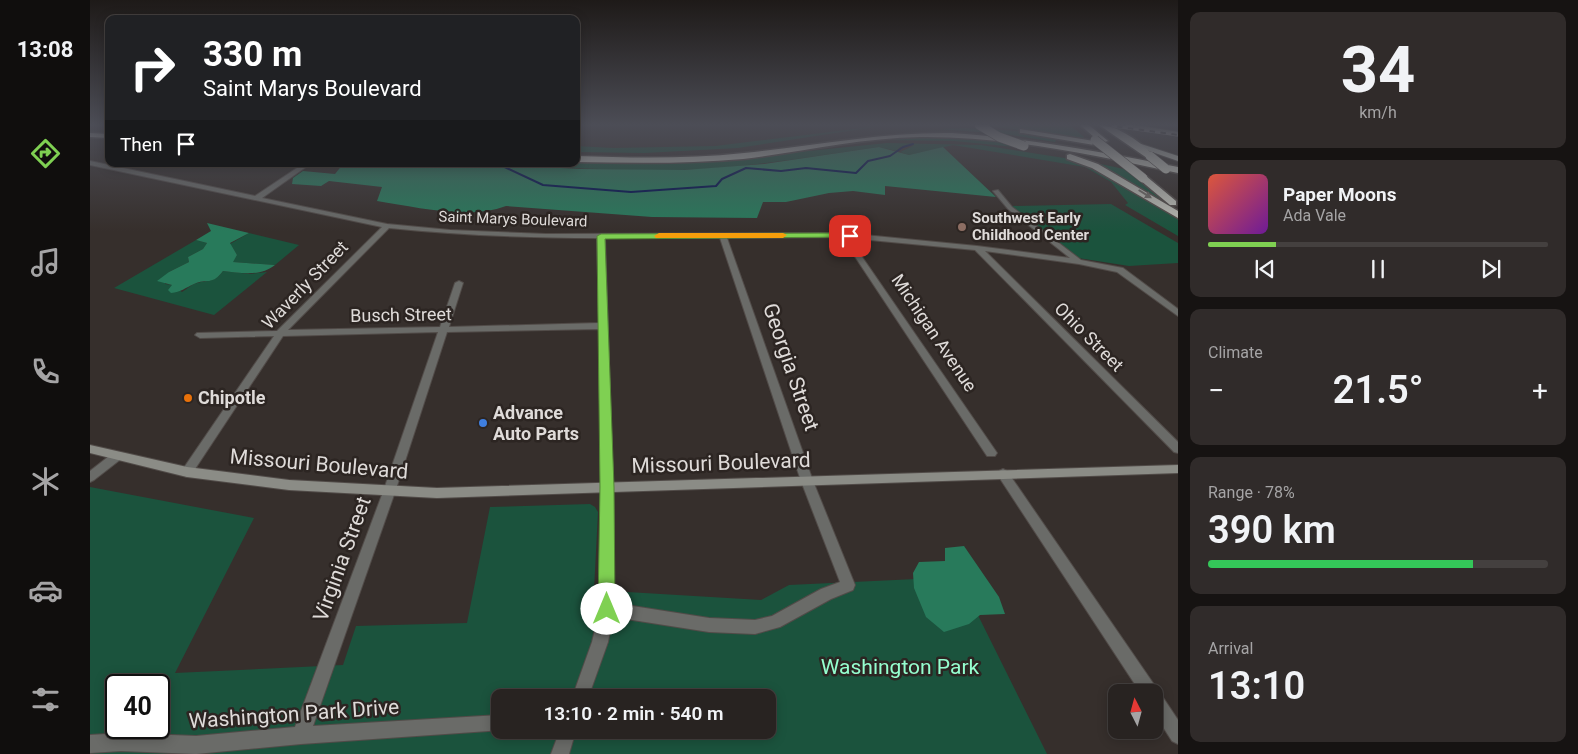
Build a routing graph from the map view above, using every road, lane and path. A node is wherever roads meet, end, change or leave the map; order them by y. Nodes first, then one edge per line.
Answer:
1 (1079, 160) edge
2 (1087, 160) edge
3 (1125, 160) edge
4 (1134, 160) edge
5 (1137, 160) edge
6 (1155, 160) edge
7 (90, 163) edge
8 (105, 166) edge
9 (109, 167) edge
10 (303, 167) edge
11 (1178, 168) edge
12 (1178, 177) edge
13 (1147, 178) junction
14 (996, 191) dead end
15 (257, 198) junction
16 (1178, 198) edge
17 (1178, 207) edge
18 (1178, 215) edge
19 (387, 226) junction
20 (844, 235) junction
21 (601, 236) junction
22 (723, 236) junction
23 (977, 248) junction
24 (1079, 262) junction
25 (459, 283) dead end
26 (1178, 314) edge
27 (603, 326) junction
28 (442, 331) junction
29 (281, 332) junction
30 (200, 335) dead end
31 (90, 449) edge
32 (1178, 449) edge
33 (991, 453) dead end
34 (117, 456) junction
35 (1178, 469) edge
36 (188, 472) junction
37 (1003, 474) junction
38 (90, 477) edge
39 (807, 480) junction
40 (607, 487) junction
41 (389, 492) junction
42 (607, 609) junction
43 (1144, 684) edge
44 (583, 689) edge
45 (1163, 712) edge
46 (491, 724) edge
47 (301, 735) junction
48 (1178, 735) edge
49 (565, 739) edge
50 (90, 744) edge
51 (560, 754) edge

1 -> 18 highway
2 - 12 highway
3 - 13 highway
4 - 11 highway
5 - 11 highway
6 - 12 highway, bridge
7 - 8 street, Saint Marys Boulevard
9 - 15 street, Saint Marys Boulevard
10 - 15 street
13 - 16 highway
13 - 17 highway
14 - 24 street
15 - 19 street, Saint Marys Boulevard
19 - 21 street, Saint Marys Boulevard
19 - 29 street, Waverly Street
20 - 22 street, Saint Marys Boulevard
20 - 23 street, Saint Marys Boulevard
20 - 33 street, Michigan Avenue
21 - 22 street, Saint Marys Boulevard
21 - 27 street
22 - 39 street, Georgia Street
23 - 24 street, Saint Marys Boulevard
23 - 32 street, Ohio Street
24 - 26 street, Saint Marys Boulevard
25 - 28 street, Virginia Street
27 - 28 street, Busch Street
27 - 40 street
28 - 29 street, Busch Street
28 - 41 street, Virginia Street
29 - 30 street, Busch Street
29 - 36 street, Waverly Street
31 - 34 main road, Missouri Boulevard
34 - 36 main road, Missouri Boulevard
34 - 38 street
35 - 37 main road, Missouri Boulevard
36 - 41 main road, Missouri Boulevard
37 - 39 main road, Missouri Boulevard
37 - 43 street
39 - 40 main road, Missouri Boulevard
39 - 42 street, Georgia Street
40 - 41 main road, Missouri Boulevard
40 - 42 street
41 - 47 street, Virginia Street
42 - 44 street
45 - 48 street
46 - 47 street, Washington Park Drive
47 - 50 street, Washington Park Drive
49 - 51 street

